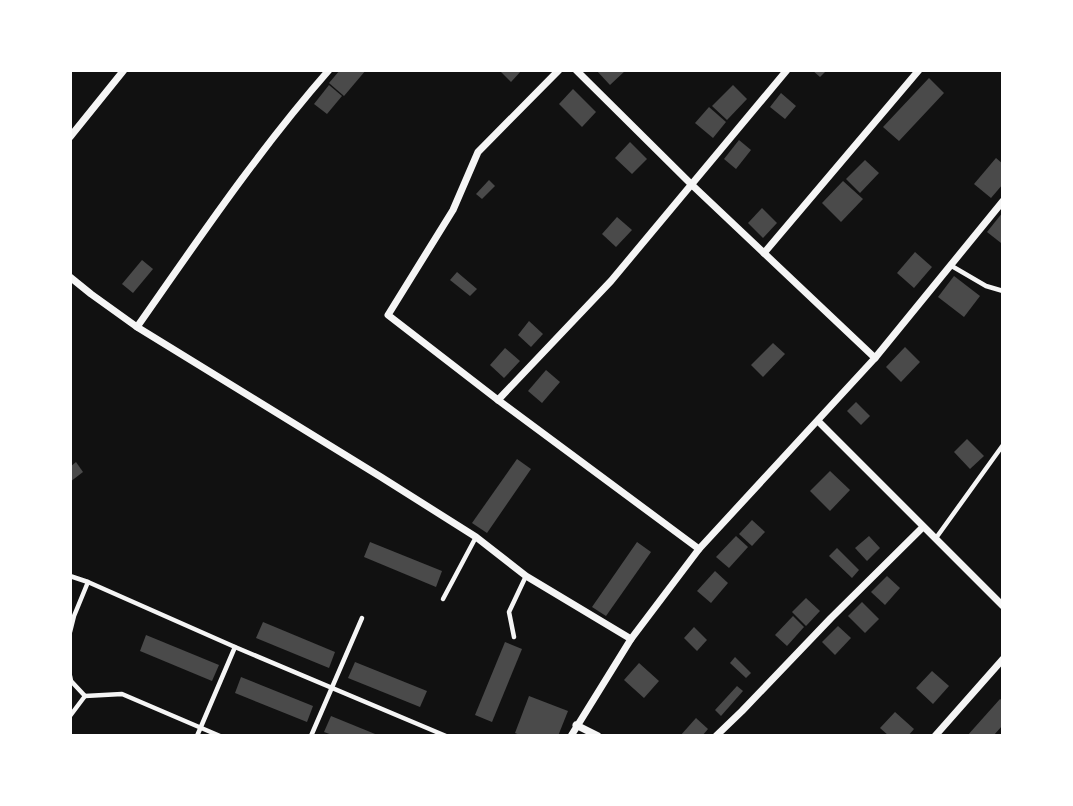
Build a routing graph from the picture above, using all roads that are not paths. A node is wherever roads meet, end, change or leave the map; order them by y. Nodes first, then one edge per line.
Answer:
1 (124, 70) edge
2 (329, 70) edge
3 (559, 70) edge
4 (576, 70) edge
5 (787, 70) edge
6 (919, 70) edge
7 (70, 137) edge
8 (692, 186) junction
9 (1003, 201) edge
10 (764, 253) junction
11 (950, 265) junction
12 (70, 277) edge
13 (1003, 291) edge
14 (136, 327) junction
15 (875, 358) junction
16 (498, 400) junction
17 (818, 421) junction
18 (1003, 445) edge
19 (923, 527) junction
20 (476, 537) junction
21 (935, 539) junction
22 (699, 549) junction
23 (70, 576) edge
24 (526, 576) junction
25 (88, 582) junction
26 (443, 599) dead end
27 (1003, 606) edge
28 (362, 618) dead end
29 (70, 632) edge
30 (514, 637) dead end
31 (631, 639) junction
32 (234, 647) junction
33 (1003, 659) edge
34 (70, 676) edge
35 (332, 688) junction
36 (85, 696) junction
37 (70, 716) edge
38 (576, 725) junction
39 (200, 727) junction
40 (433, 734) edge
41 (197, 736) edge
42 (220, 736) edge
43 (311, 736) edge
44 (446, 736) edge
45 (571, 736) edge
46 (598, 736) edge
47 (716, 736) edge
48 (935, 736) edge

1 - 7 street
2 - 14 street
3 - 16 street
4 - 8 street
5 - 8 street
6 - 10 street
8 - 10 street
8 - 16 street
9 - 11 street
10 - 15 street
11 - 13 lane
11 - 15 street
12 - 14 street
14 - 20 street
15 - 17 street
16 - 22 street
17 - 19 street
17 - 22 street
18 - 21 lane
19 - 21 street
19 - 47 street
20 - 24 street
20 - 26 lane
21 - 27 street
22 - 31 street
23 - 25 lane
24 - 30 lane
24 - 31 street
25 - 29 lane
25 - 32 lane
28 - 35 lane
31 - 38 street
32 - 35 lane
32 - 39 lane
33 - 48 street
34 - 36 lane
35 - 40 lane
35 - 43 lane
36 - 37 lane
36 - 39 lane
38 - 45 street
38 - 46 street
39 - 41 lane
39 - 42 lane
40 - 44 lane

